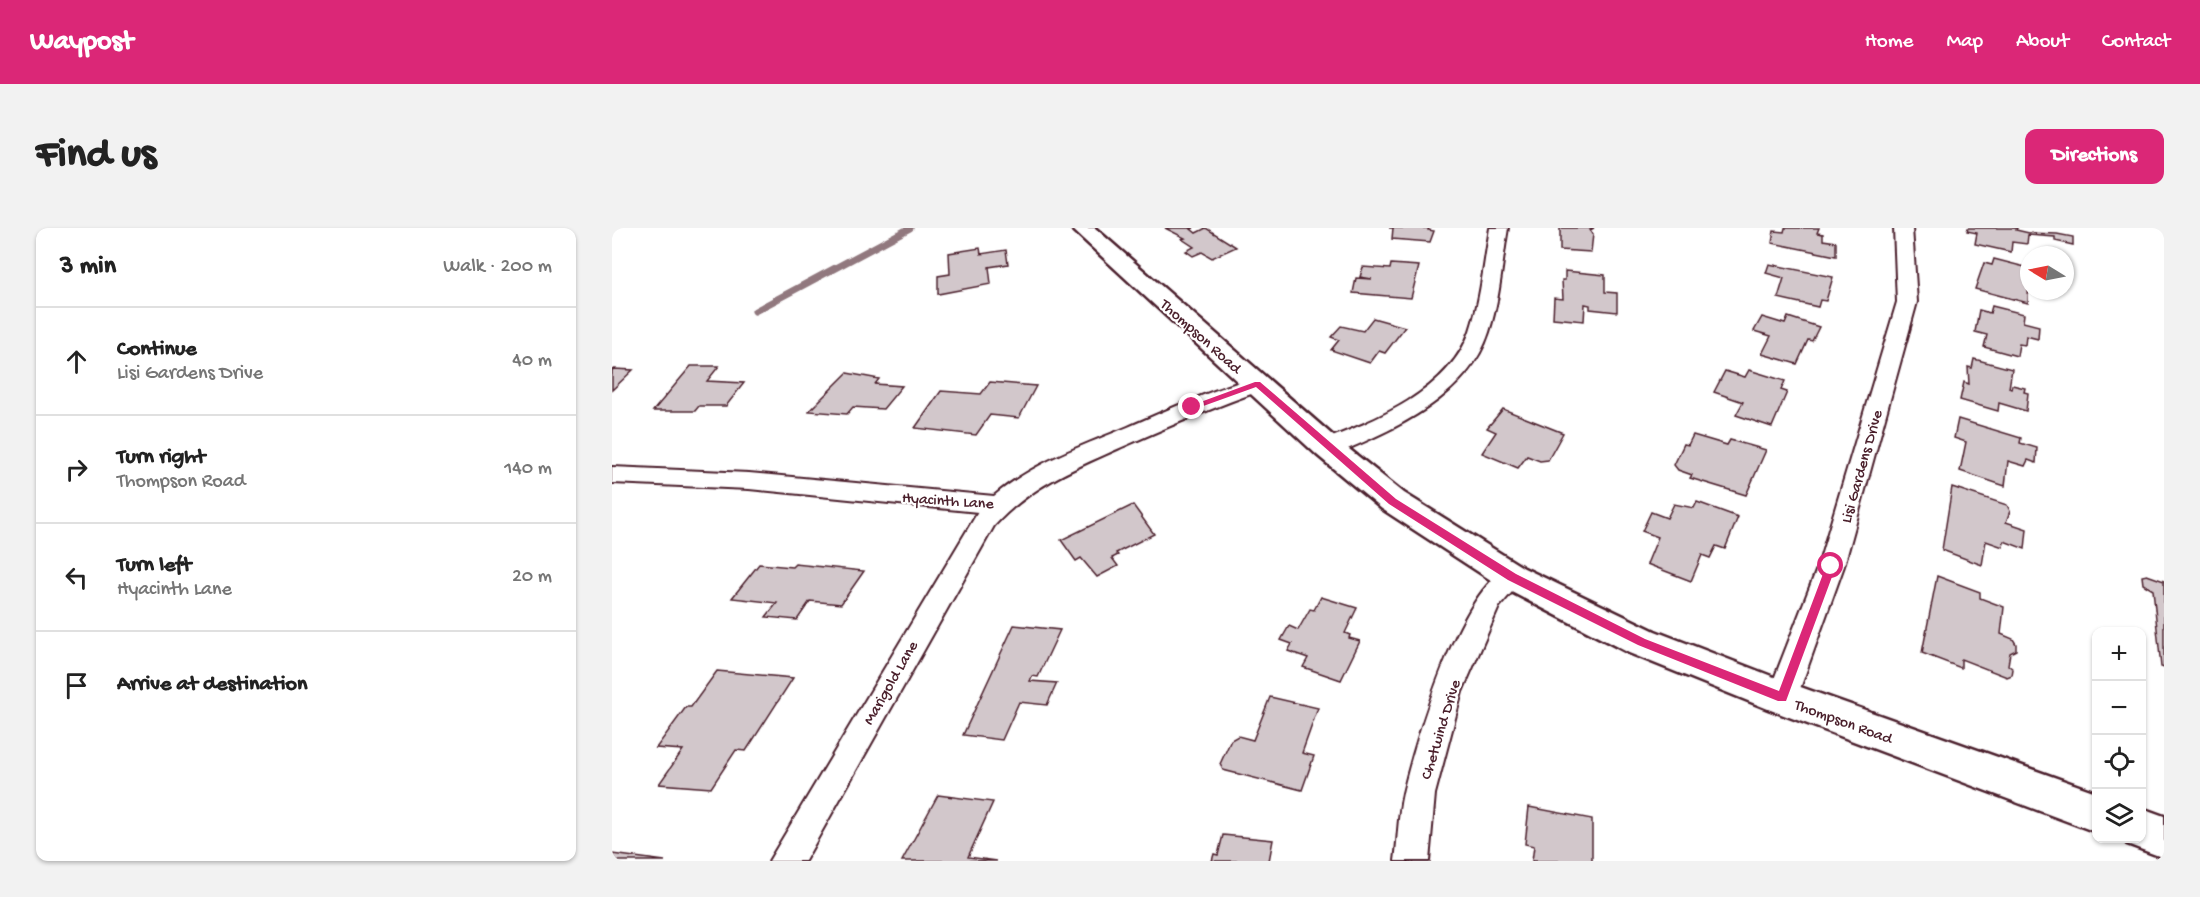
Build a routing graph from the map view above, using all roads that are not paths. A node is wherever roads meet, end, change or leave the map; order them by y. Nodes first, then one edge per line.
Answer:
1 (1082, 228) edge
2 (1499, 228) edge
3 (1903, 228) edge
4 (1257, 384) junction
5 (1328, 448) junction
6 (612, 475) edge
7 (997, 506) junction
8 (1512, 577) junction
9 (1782, 697) junction
10 (2092, 810) edge
11 (2146, 830) edge
12 (2164, 837) edge
13 (786, 861) edge
14 (1412, 861) edge

1 - 4 street, Thompson Road
2 - 5 street
3 - 9 street, Lisi Gardens Drive
4 - 5 street, Thompson Road
4 - 7 street, Hyacinth Lane
5 - 8 street, Thompson Road
6 - 7 street, Hyacinth Lane
7 - 13 street, Marigold Lane
8 - 9 street, Thompson Road
8 - 14 street, Chetwind Drive
9 - 10 street, Thompson Road
11 - 12 street

